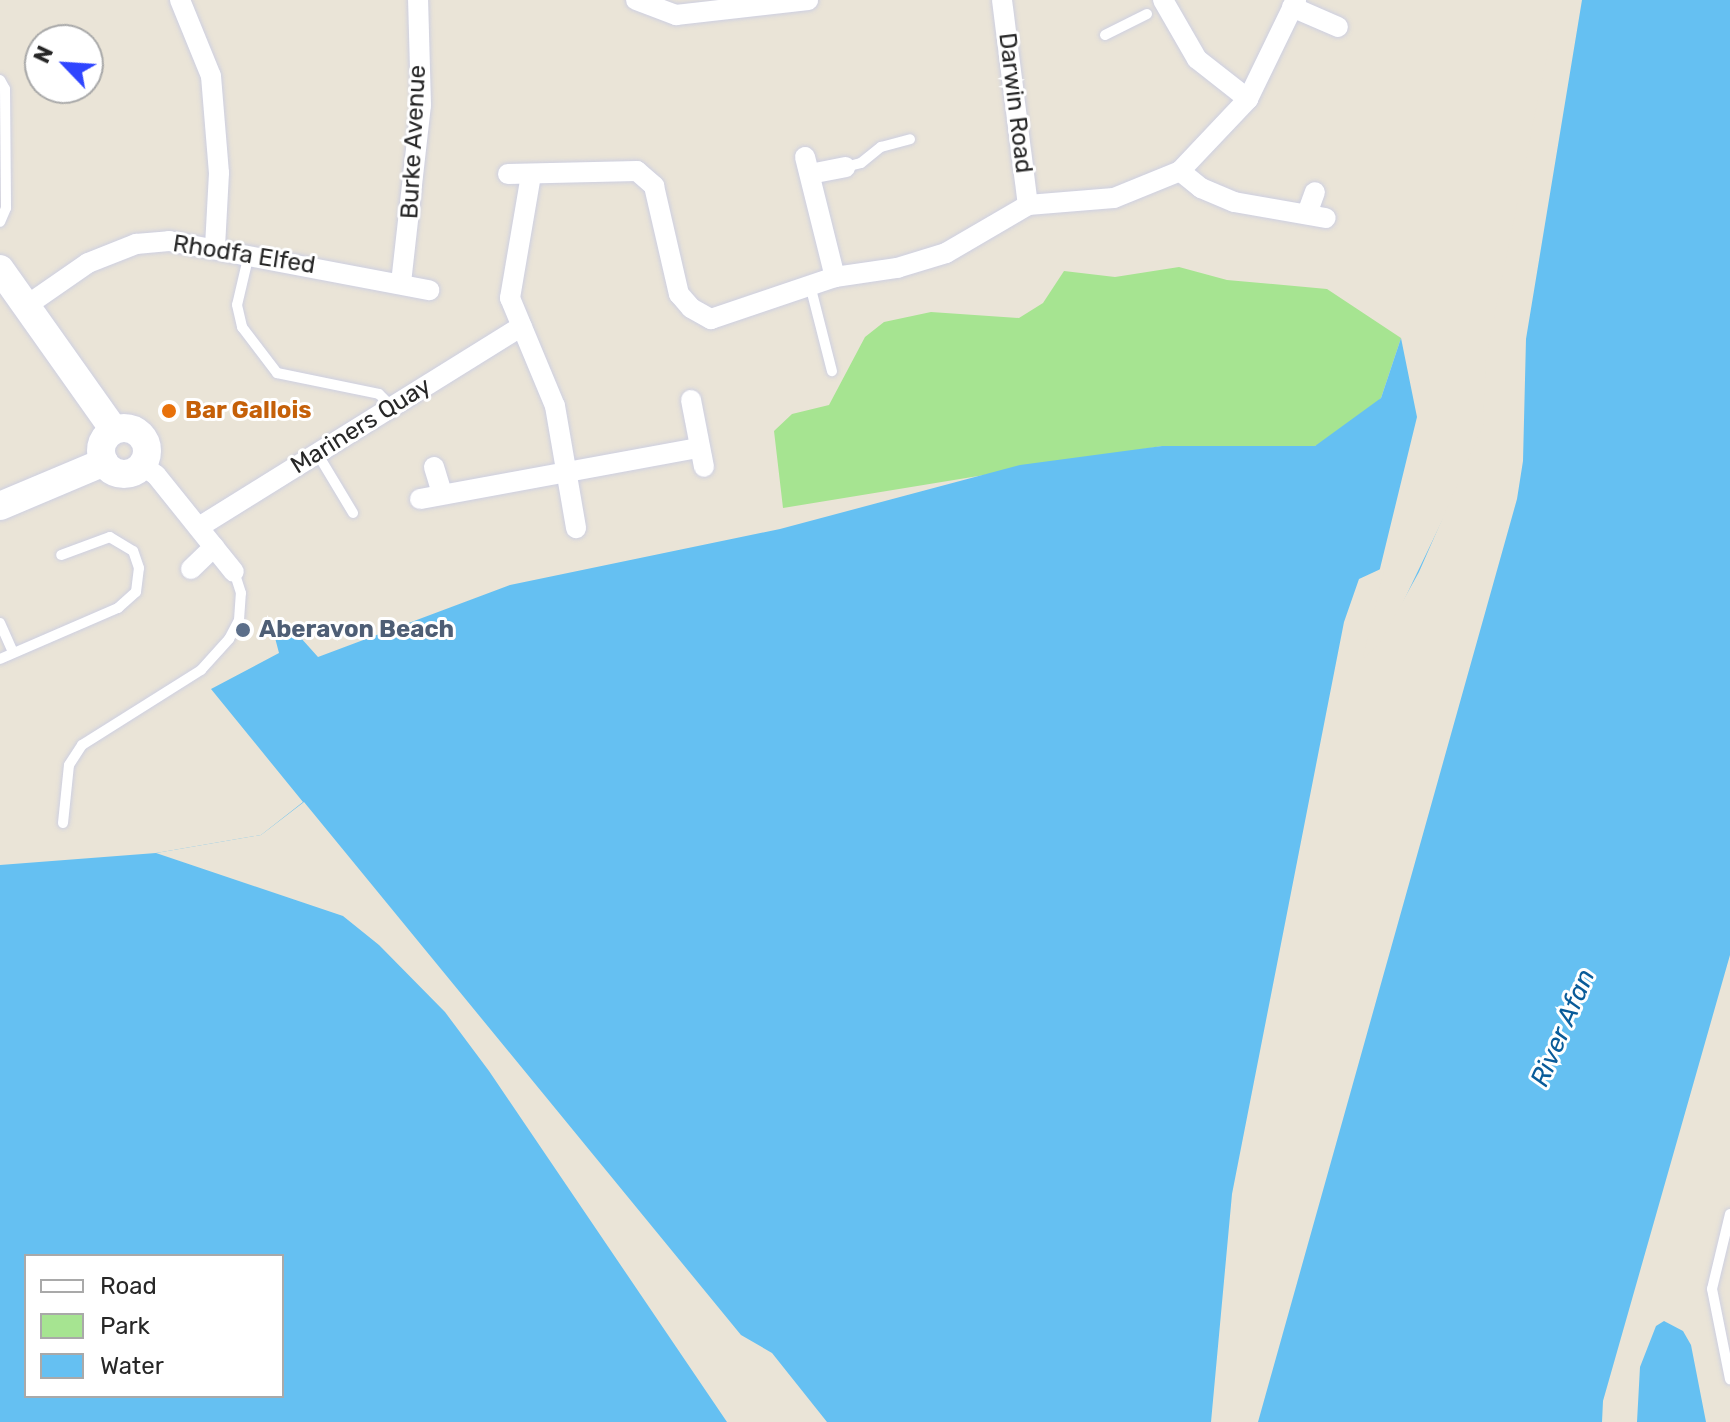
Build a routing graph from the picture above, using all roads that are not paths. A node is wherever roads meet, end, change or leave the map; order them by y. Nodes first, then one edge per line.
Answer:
1 (180, 0) edge
2 (418, 0) edge
3 (636, 0) edge
4 (808, 0) edge
5 (1002, 0) edge
6 (752, 3) edge
7 (1294, 4) edge
8 (1158, 7) edge
9 (1338, 27) dead end
10 (1105, 35) dead end
11 (0, 80) edge
12 (1248, 99) junction
13 (910, 139) dead end
14 (845, 167) joint
15 (1180, 171) junction
16 (508, 174) dead end
17 (531, 175) junction
18 (1315, 192) dead end
19 (1028, 205) junction
20 (0, 222) edge
21 (215, 248) junction
22 (249, 254) junction
23 (0, 269) edge
24 (835, 277) junction
25 (401, 283) junction
26 (810, 285) junction
27 (429, 290) dead end
28 (26, 306) junction
29 (522, 326) junction
30 (832, 371) dead end
31 (691, 400) dead end
32 (391, 406) junction
33 (114, 430) junction
34 (317, 453) junction
35 (104, 462) junction
36 (143, 466) junction
37 (434, 467) dead end
38 (566, 474) junction
39 (442, 494) junction
40 (420, 499) dead end
41 (0, 506) edge
42 (353, 513) dead end
43 (199, 527) junction
44 (576, 528) dead end
45 (214, 547) junction
46 (61, 555) dead end
47 (191, 569) dead end
48 (234, 572) joint
49 (0, 623) edge
50 (13, 652) junction
51 (0, 659) edge
52 (63, 823) dead end
53 (1730, 1214) edge
54 (1730, 1379) edge

1 - 21 street
2 - 25 street, Burke Avenue
3 - 6 street
4 - 6 street
5 - 19 street, Darwin Road
7 - 9 street
7 - 12 street
8 - 10 lane
8 - 12 street
11 - 20 lane
12 - 15 street
13 - 14 lane
14 - 24 street
15 - 18 street
15 - 19 street
16 - 17 street
17 - 26 street
17 - 29 street
19 - 24 street
21 - 22 street, Rhodfa Elfed
21 - 28 street, Rhodfa Elfed
22 - 25 street, Rhodfa Elfed
22 - 32 lane
23 - 28 street
24 - 26 street
25 - 27 street, Rhodfa Elfed
26 - 30 lane
28 - 33 street
29 - 32 street, Mariners Quay
29 - 38 street
31 - 38 street
32 - 34 street, Mariners Quay
33 - 35 street
33 - 36 street
34 - 42 lane
34 - 43 street, Mariners Quay
35 - 36 street
35 - 41 street
36 - 43 street
37 - 39 street
38 - 39 street
38 - 44 street
39 - 40 street
43 - 45 street
45 - 47 street
45 - 48 street
46 - 50 lane
48 - 52 lane
49 - 50 lane
50 - 51 lane
53 - 54 lane

